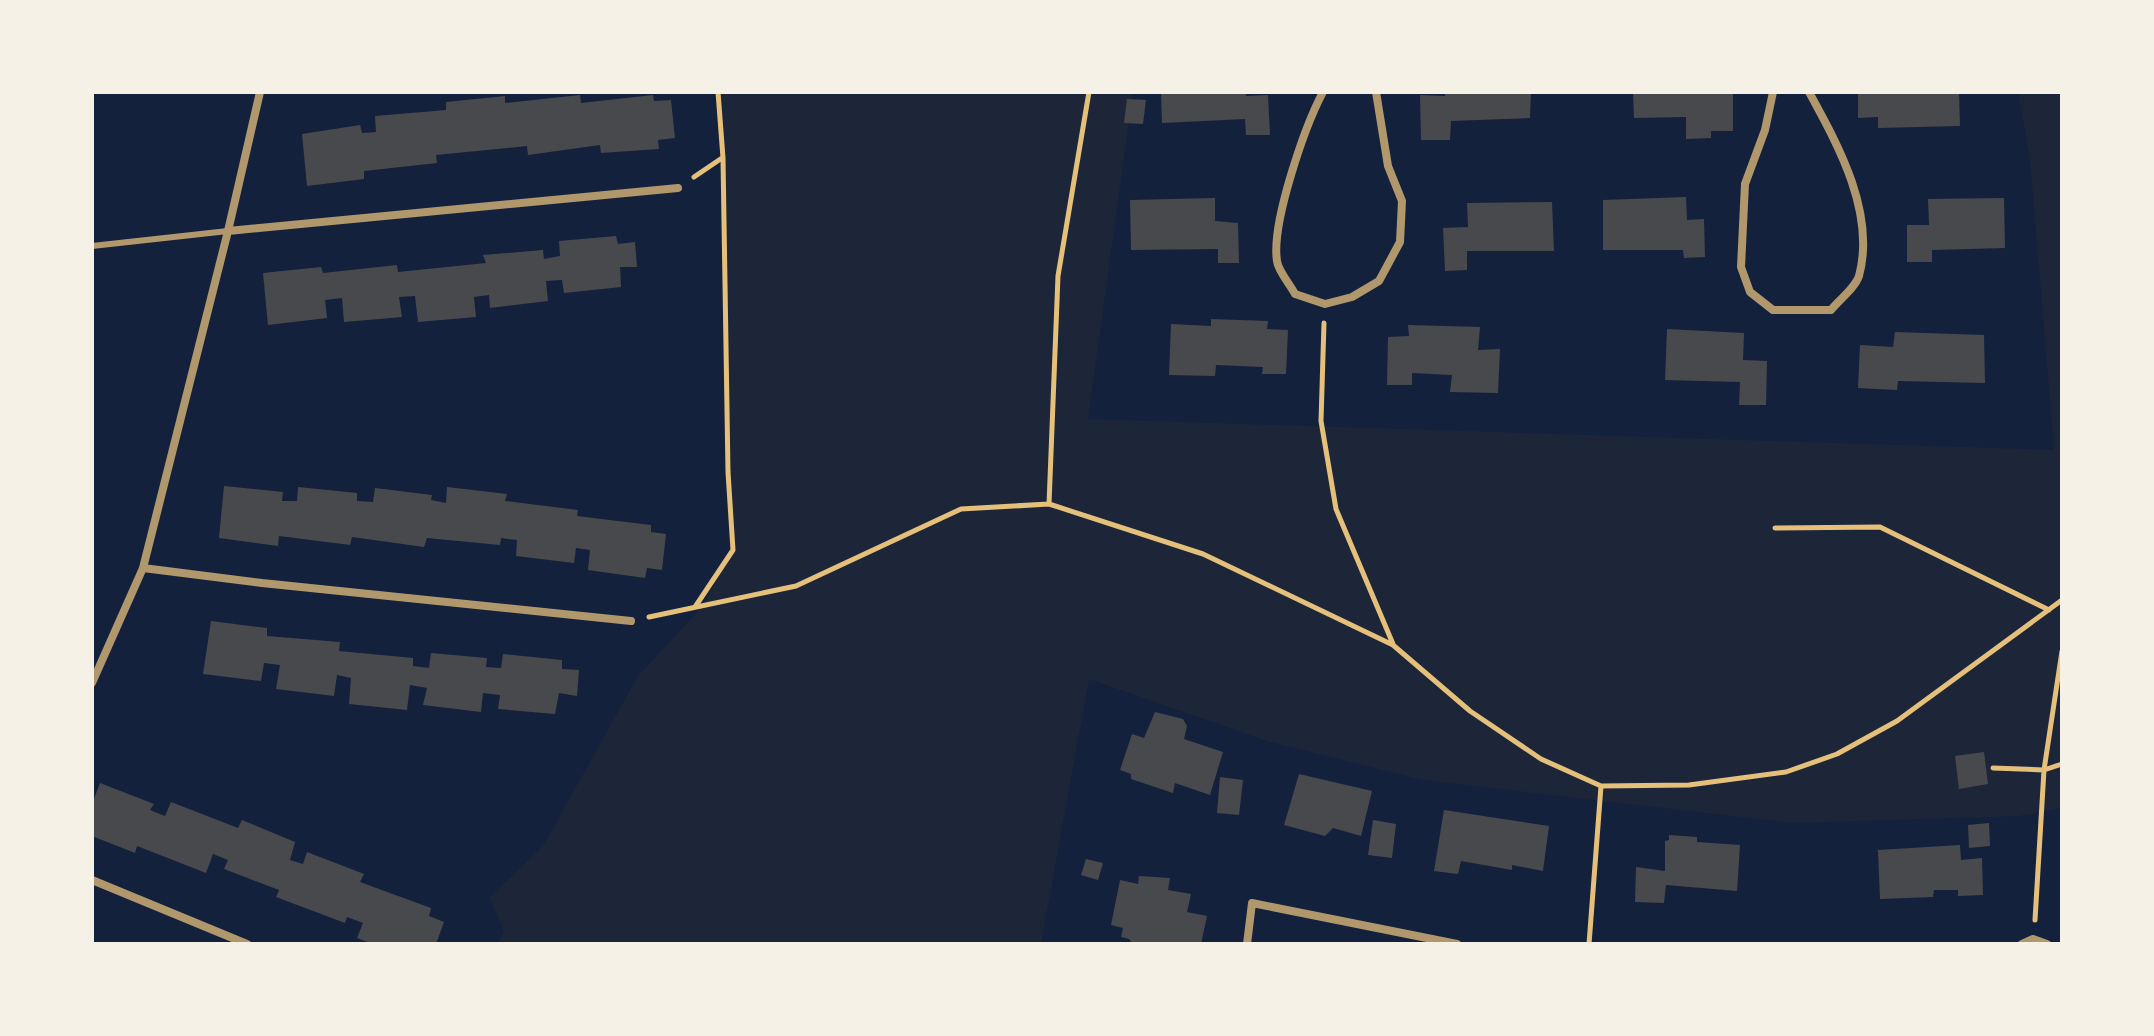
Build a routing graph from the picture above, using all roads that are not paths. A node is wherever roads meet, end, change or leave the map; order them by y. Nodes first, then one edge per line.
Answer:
1 (260, 92) edge
2 (1323, 92) edge
3 (1376, 92) edge
4 (1773, 92) edge
5 (1809, 92) edge
6 (678, 188) road end
7 (228, 231) junction
8 (92, 246) edge
9 (143, 568) junction
10 (631, 621) road end
11 (92, 683) edge
12 (92, 880) edge
13 (247, 944) edge
14 (1247, 944) edge
15 (1457, 944) edge
16 (2022, 944) edge
17 (2047, 944) edge

1 - 7 street
2 - 3 street
4 - 5 street
6 - 7 street
7 - 8 lane
7 - 9 street
9 - 10 street
9 - 11 street
12 - 13 street
14 - 15 street
16 - 17 street

